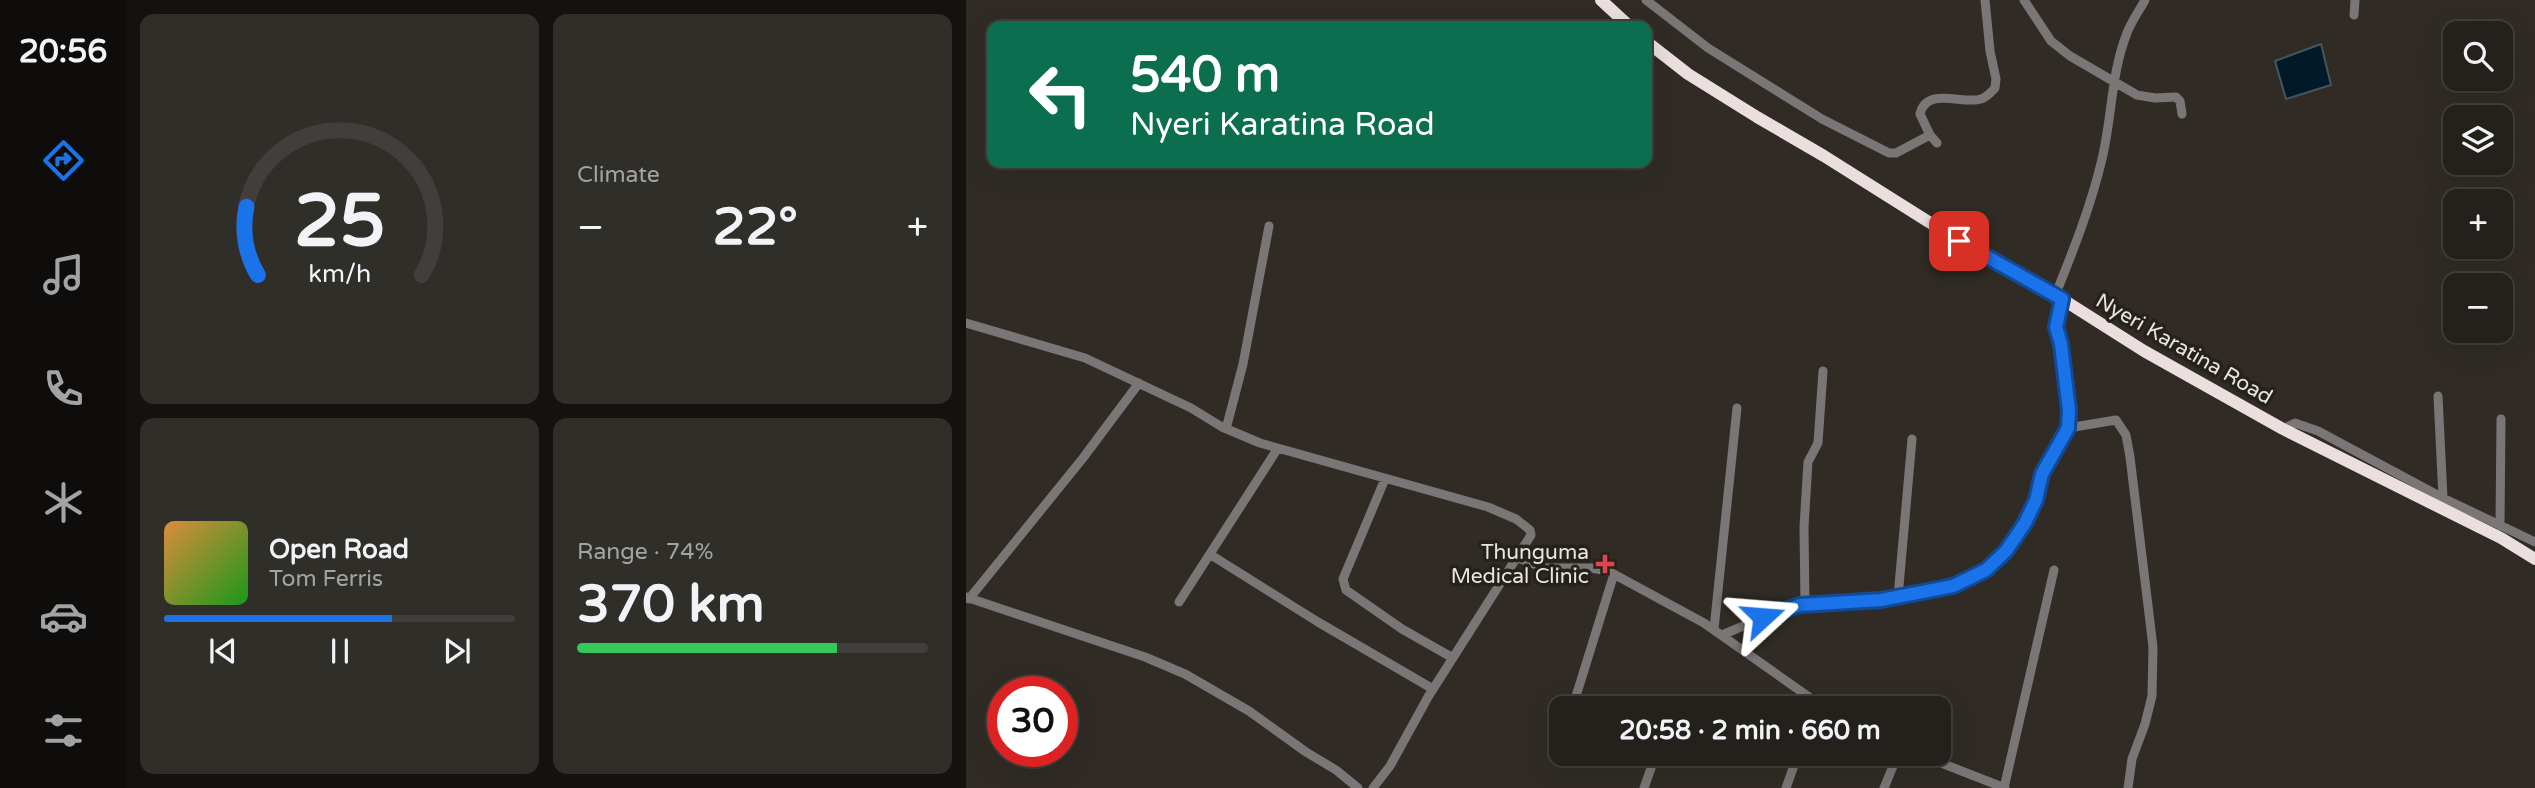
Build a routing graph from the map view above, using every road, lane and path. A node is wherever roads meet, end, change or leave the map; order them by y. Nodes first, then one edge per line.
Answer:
1 (1601, 0) edge
2 (1646, 0) edge
3 (1985, 0) edge
4 (2024, 0) edge
5 (2145, 0) edge
6 (2355, 0) edge
7 (2354, 15) dead end
8 (1624, 21) edge
9 (1652, 46) edge
10 (2114, 83) junction
11 (2182, 114) dead end
12 (1930, 135) junction
13 (1937, 143) dead end
14 (1269, 226) dead end
15 (2058, 298) junction
16 (966, 323) edge
17 (1823, 371) dead end
18 (1139, 383) junction
19 (2438, 396) dead end
20 (1737, 408) dead end
21 (2501, 419) dead end
22 (2068, 428) junction
23 (1226, 429) junction
24 (2283, 429) junction
25 (1912, 439) dead end
26 (1278, 448) junction
27 (1385, 479) junction
28 (2443, 498) junction
29 (2500, 526) junction
30 (2535, 542) edge
31 (1211, 555) junction
32 (1516, 557) junction
33 (2535, 559) edge
34 (2054, 570) dead end
35 (1614, 574) junction
36 (1898, 597) junction
37 (968, 598) edge
38 (1179, 602) dead end
39 (1805, 605) junction
40 (1718, 632) junction
41 (1453, 658) junction
42 (1433, 689) junction
43 (1576, 696) edge
44 (1804, 696) edge
45 (1652, 766) edge
46 (1794, 766) edge
47 (1893, 766) edge
48 (1949, 766) edge
49 (1358, 788) edge
50 (1373, 788) edge
51 (1644, 788) edge
52 (1786, 788) edge
53 (1884, 788) edge
54 (2005, 788) edge
55 (2128, 788) edge

1 - 8 highway
2 - 12 street
3 - 12 street
4 - 10 street
5 - 10 street
6 - 7 street
9 - 15 highway, Nyeri Karatina Road
10 - 11 street
10 - 15 street
12 - 13 street
14 - 23 street
15 - 22 street
15 - 24 highway, Nyeri Karatina Road
16 - 18 street
17 - 39 street
18 - 23 street
18 - 37 street
19 - 28 street
20 - 40 street
21 - 29 street
22 - 36 street
22 - 55 street
23 - 26 street
24 - 28 street
24 - 33 highway, Nyeri Karatina Road
25 - 36 street
26 - 27 street
26 - 31 street
27 - 32 street
27 - 41 street
28 - 29 street
29 - 30 street
31 - 38 street
31 - 42 street
32 - 35 street
32 - 41 street
34 - 54 street
35 - 40 street
35 - 43 street
36 - 39 street
37 - 49 street
39 - 40 street
40 - 44 street
41 - 42 street
42 - 50 street
45 - 51 street
46 - 52 street
47 - 53 street
48 - 54 street

